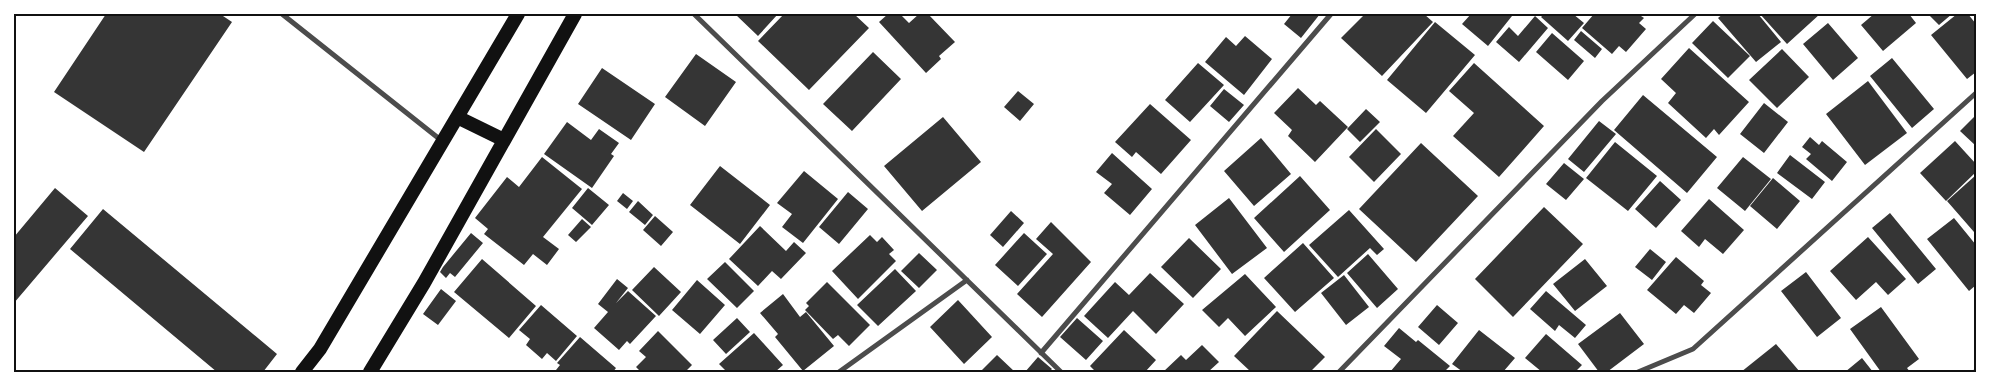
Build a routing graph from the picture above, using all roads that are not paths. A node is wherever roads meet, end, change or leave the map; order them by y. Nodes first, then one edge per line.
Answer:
1 (282, 14) edge
2 (518, 14) edge
3 (575, 14) edge
4 (694, 14) edge
5 (1331, 14) edge
6 (1695, 14) edge
7 (1976, 93) edge
8 (457, 116) junction
9 (504, 140) junction
10 (442, 141) junction
11 (967, 280) junction
12 (1041, 353) junction
13 (302, 372) edge
14 (370, 372) edge
15 (839, 372) edge
16 (1061, 372) edge
17 (1339, 372) edge
18 (1638, 372) edge

1 - 10 street
2 - 8 highway
3 - 9 highway
4 - 11 street
5 - 12 street
6 - 17 street
7 - 18 street
8 - 9 highway
8 - 10 highway
9 - 14 highway
10 - 13 highway
11 - 12 street
11 - 15 street
12 - 16 street

